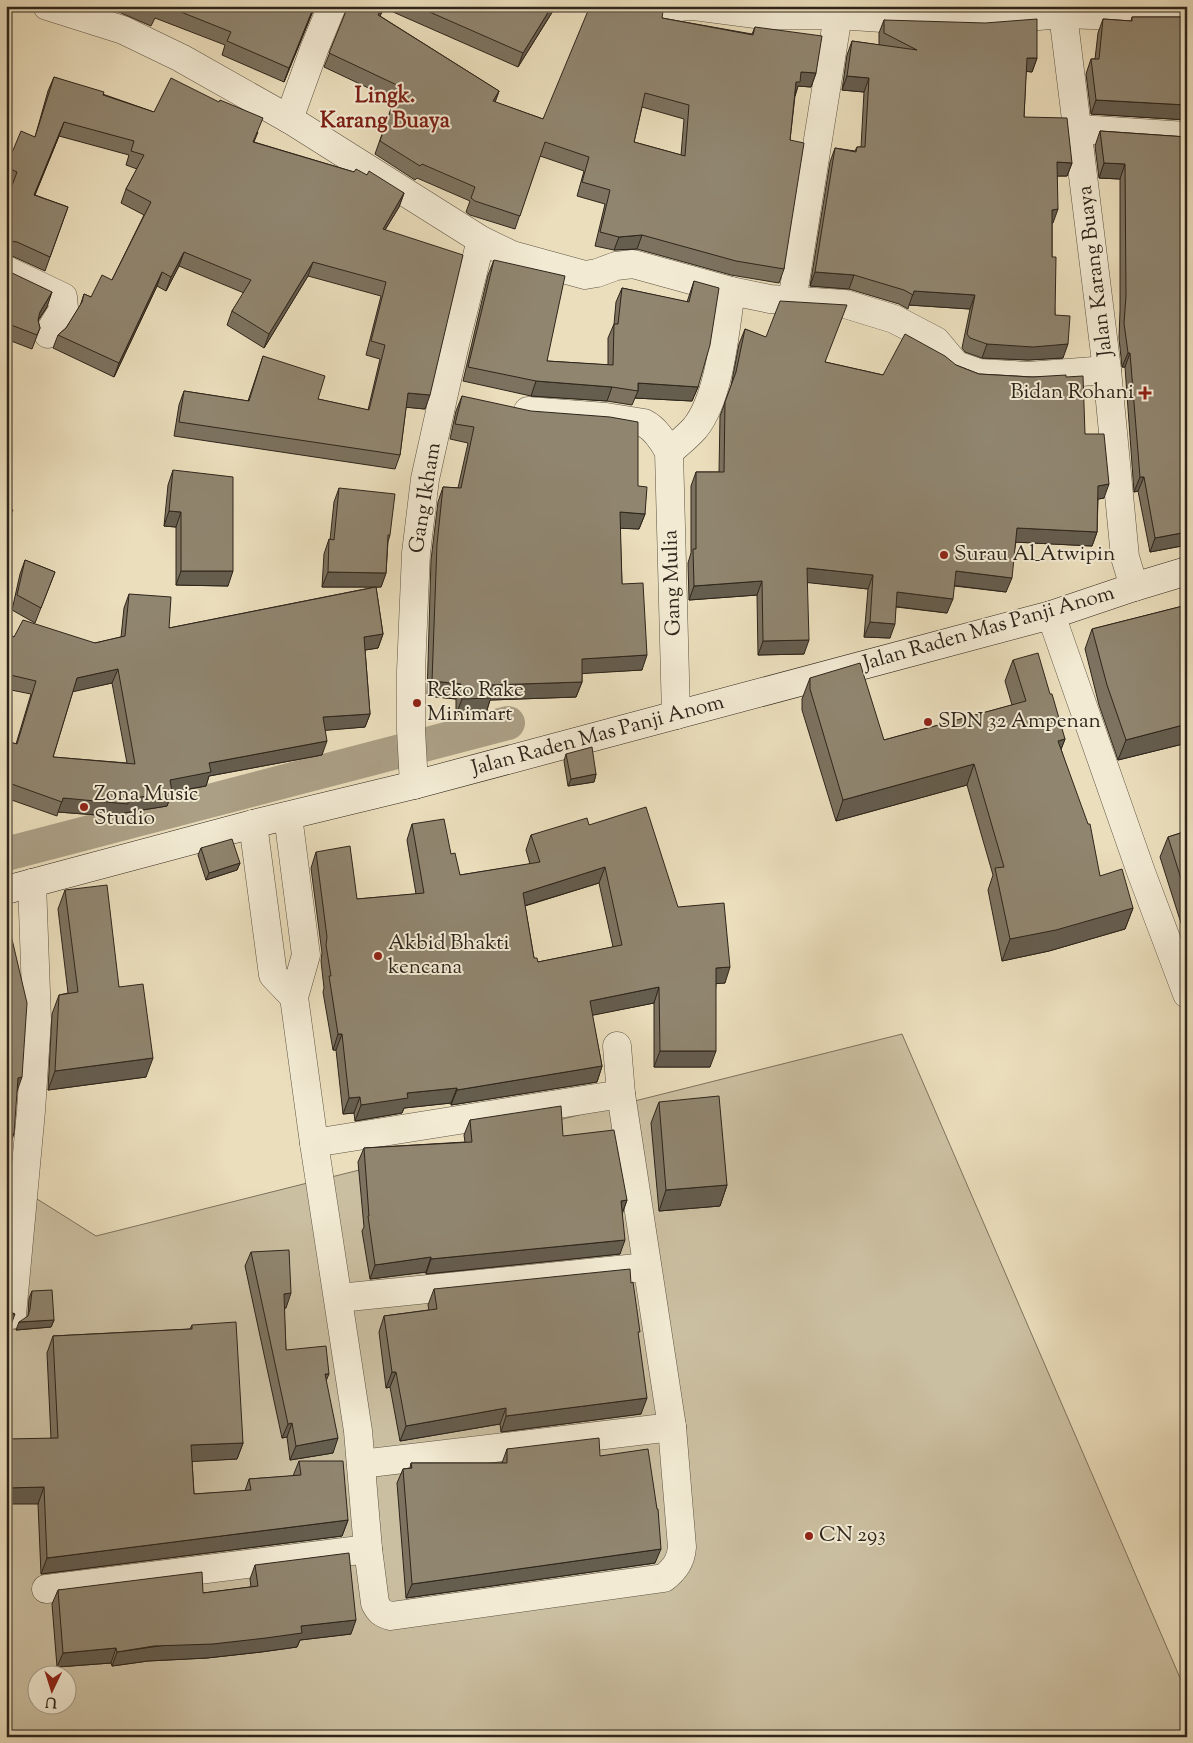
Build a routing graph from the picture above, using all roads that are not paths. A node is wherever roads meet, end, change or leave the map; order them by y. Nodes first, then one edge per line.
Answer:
1 (48, 6) edge
2 (332, 6) edge
3 (618, 6) edge
4 (689, 6) edge
5 (694, 6) edge
6 (1062, 10) edge
7 (838, 15) junction
8 (1187, 16) edge
9 (289, 119) junction
10 (1079, 130) junction
11 (1187, 136) edge
12 (481, 240) junction
13 (6, 270) edge
14 (731, 291) junction
15 (792, 301) junction
16 (48, 334) dead end
17 (1107, 370) junction
18 (501, 406) edge
19 (670, 452) junction
20 (1187, 571) edge
21 (1134, 587) junction
22 (1051, 615) junction
23 (676, 715) junction
24 (413, 773) junction
25 (288, 816) junction
26 (253, 824) junction
27 (32, 883) junction
28 (6, 890) edge
29 (1187, 994) edge
30 (294, 997) junction
31 (617, 1046) dead end
32 (622, 1094) junction
33 (314, 1142) junction
34 (647, 1267) junction
35 (339, 1298) junction
36 (12, 1315) edge
37 (672, 1427) junction
38 (361, 1464) junction
39 (368, 1549) junction
40 (46, 1589) dead end

1 - 9 street
2 - 9 street
3 - 4 street
5 - 7 street
6 - 7 street
6 - 8 street
6 - 10 street, Jalan Karang Buaya
7 - 15 street
9 - 12 street
10 - 11 street
10 - 17 street, Jalan Karang Buaya
12 - 14 street
12 - 24 street, Gang Ikham
13 - 16 street
14 - 15 street
14 - 19 street
15 - 17 street
17 - 21 street, Jalan Karang Buaya
18 - 19 street
19 - 23 street, Gang Mulia
20 - 21 street, Jalan Raden Mas Panji Anom
21 - 22 street, Jalan Raden Mas Panji Anom
22 - 23 street, Jalan Raden Mas Panji Anom
22 - 29 street
23 - 24 street, Jalan Raden Mas Panji Anom
24 - 25 street, Jalan Raden Mas Panji Anom
25 - 26 street, Jalan Raden Mas Panji Anom
25 - 30 street
26 - 27 street, Jalan Raden Mas Panji Anom
26 - 30 street
27 - 28 street, Jalan Raden Mas Panji Anom
27 - 36 street
30 - 33 street
31 - 32 street
32 - 33 street
32 - 34 street
33 - 35 street
34 - 35 street
34 - 37 street
35 - 38 street
37 - 38 street
37 - 39 street
38 - 39 street
39 - 40 street

